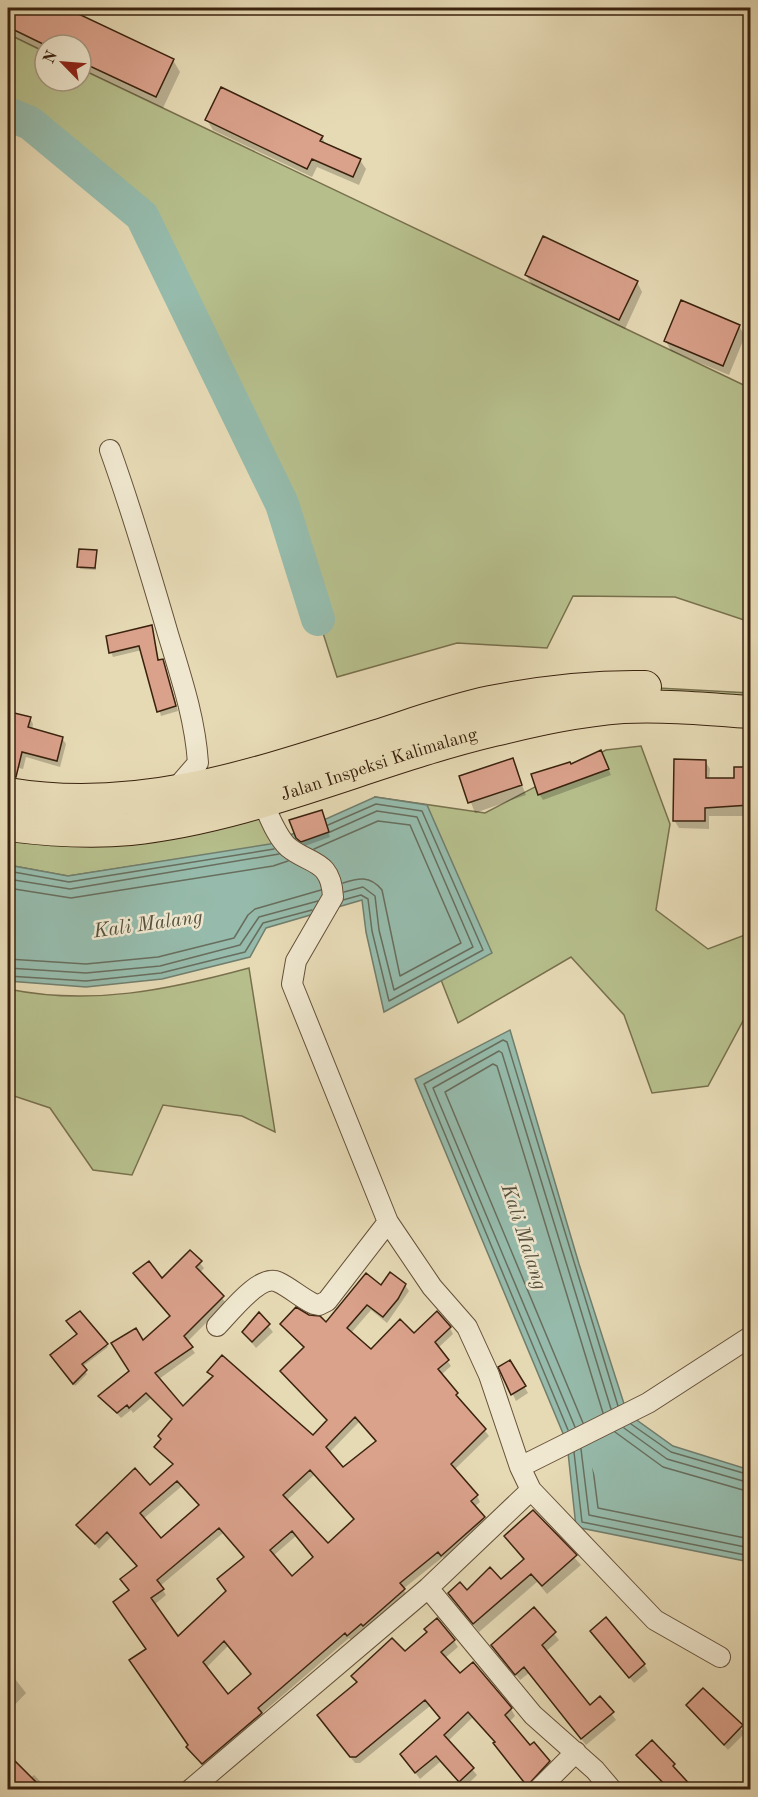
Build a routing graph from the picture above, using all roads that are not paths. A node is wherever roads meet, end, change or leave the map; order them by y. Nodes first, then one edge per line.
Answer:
1 (110, 450) dead end
2 (750, 691) edge
3 (750, 712) edge
4 (428, 734) junction
5 (274, 788) junction
6 (170, 795) junction
7 (20, 811) edge
8 (388, 1222) junction
9 (217, 1326) dead end
10 (750, 1336) edge
11 (525, 1464) junction
12 (531, 1490) junction
13 (428, 1588) junction
14 (720, 1657) dead end
15 (576, 1752) junction
16 (190, 1790) edge
17 (538, 1790) edge
18 (612, 1790) edge

1 - 6 street
2 - 4 main road, Jalan Inspeksi Kalimalang
3 - 4 main road, Jalan Inspeksi Kalimalang
4 - 5 main road, Jalan Inspeksi Kalimalang
5 - 6 main road, Jalan Inspeksi Kalimalang
5 - 7 main road, Jalan Inspeksi Kalimalang
5 - 8 street
6 - 7 main road, Jalan Inspeksi Kalimalang
8 - 9 street
8 - 11 street
10 - 11 street
11 - 12 street
12 - 13 street
12 - 14 street
13 - 15 street
13 - 16 street
15 - 17 street
15 - 18 street

